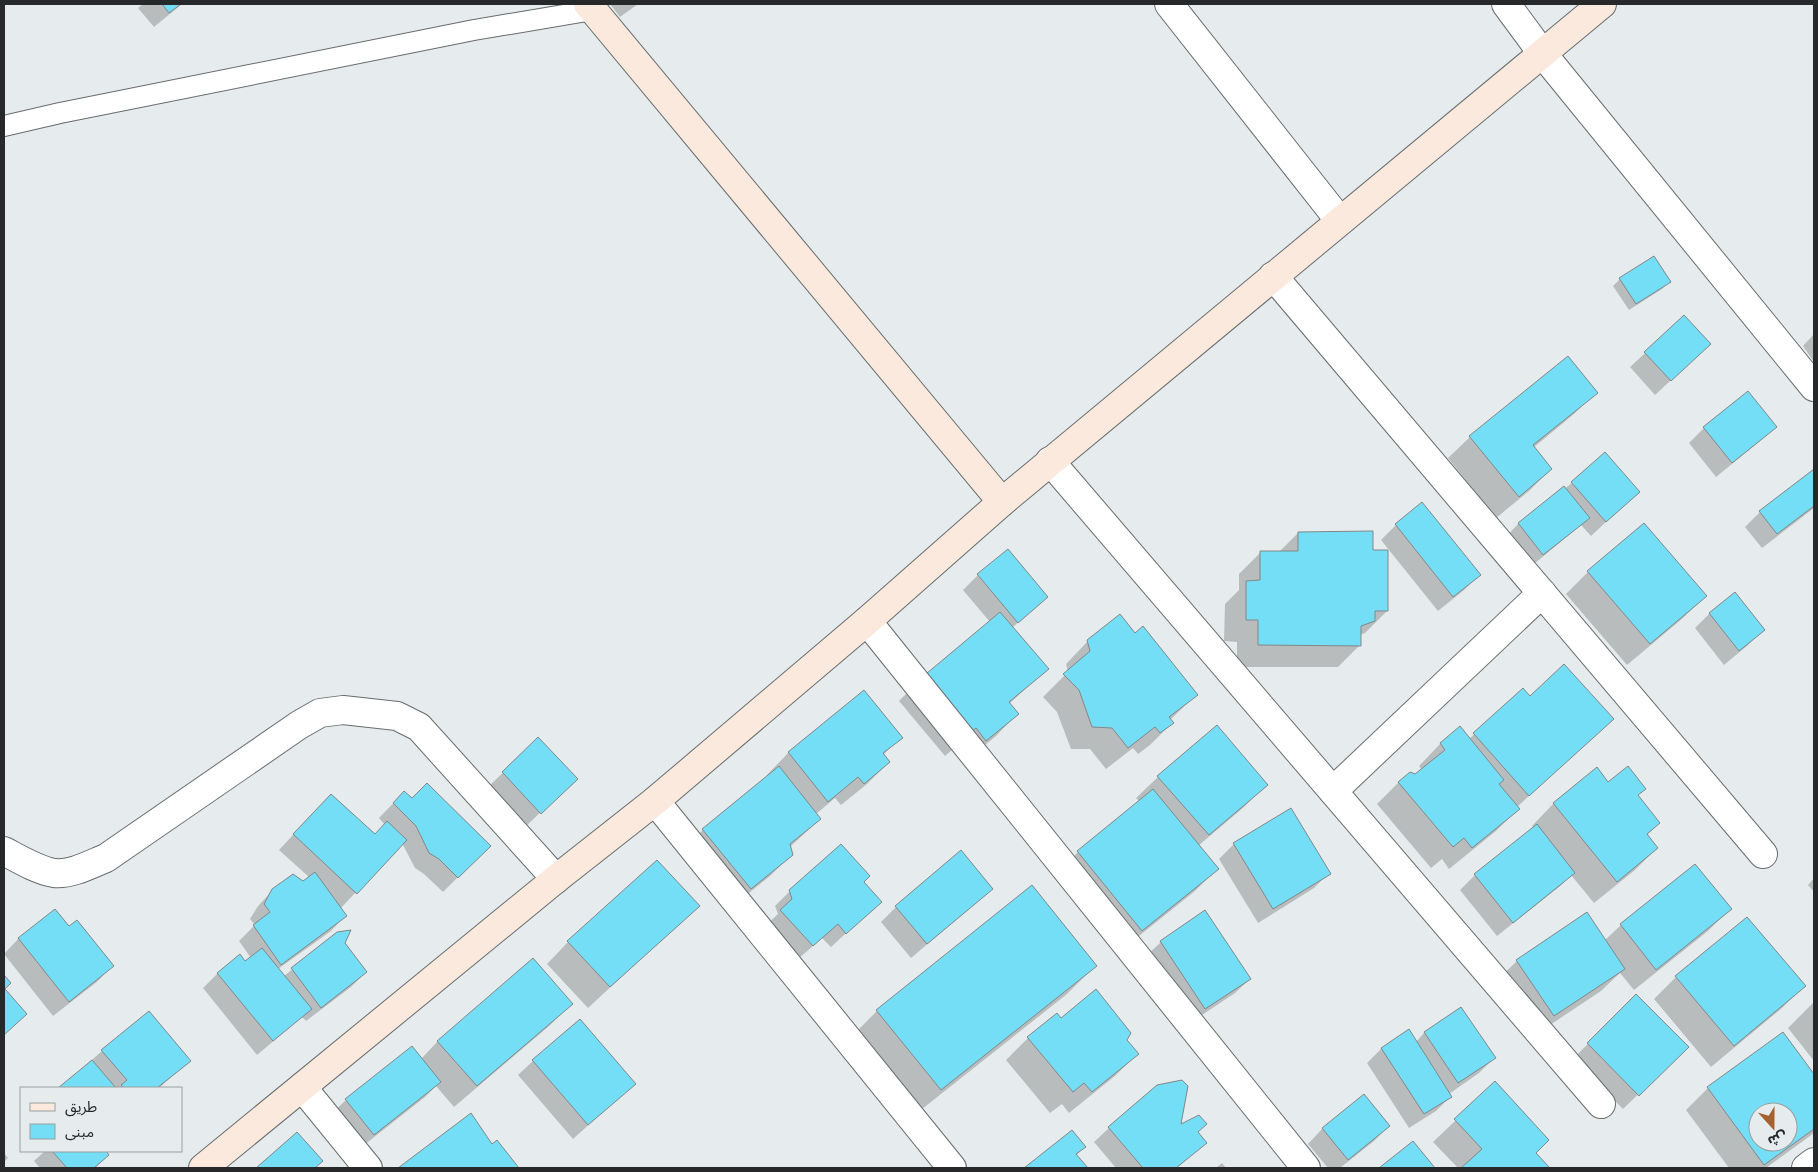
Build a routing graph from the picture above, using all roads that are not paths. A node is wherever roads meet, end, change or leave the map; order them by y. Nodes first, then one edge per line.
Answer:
1 (1169, 4) edge
2 (1506, 4) edge
3 (1602, 4) edge
4 (591, 7) edge
5 (1542, 53) junction
6 (4, 126) edge
7 (1340, 221) junction
8 (1273, 276) junction
9 (1814, 387) edge
10 (1050, 461) junction
11 (1002, 502) junction
12 (1542, 593) junction
13 (867, 621) junction
14 (1333, 791) junction
15 (655, 801) junction
16 (4, 851) edge
17 (1763, 854) dead end
18 (556, 879) junction
19 (302, 1087) junction
20 (1601, 1104) dead end
21 (1814, 1162) edge
22 (203, 1168) edge
23 (368, 1168) edge
24 (952, 1168) edge
25 (1306, 1168) edge
26 (1806, 1168) edge

1 - 7 street
2 - 5 street
3 - 5 street
4 - 6 lane
4 - 11 street
5 - 7 street
5 - 9 street
7 - 8 street
8 - 10 street
8 - 12 street
10 - 11 street
10 - 14 street
11 - 13 street
12 - 14 street
12 - 17 street
13 - 15 street
13 - 25 street
14 - 20 street
15 - 18 street
15 - 24 street
16 - 18 street
18 - 19 street
19 - 22 street
19 - 23 street
21 - 26 street

